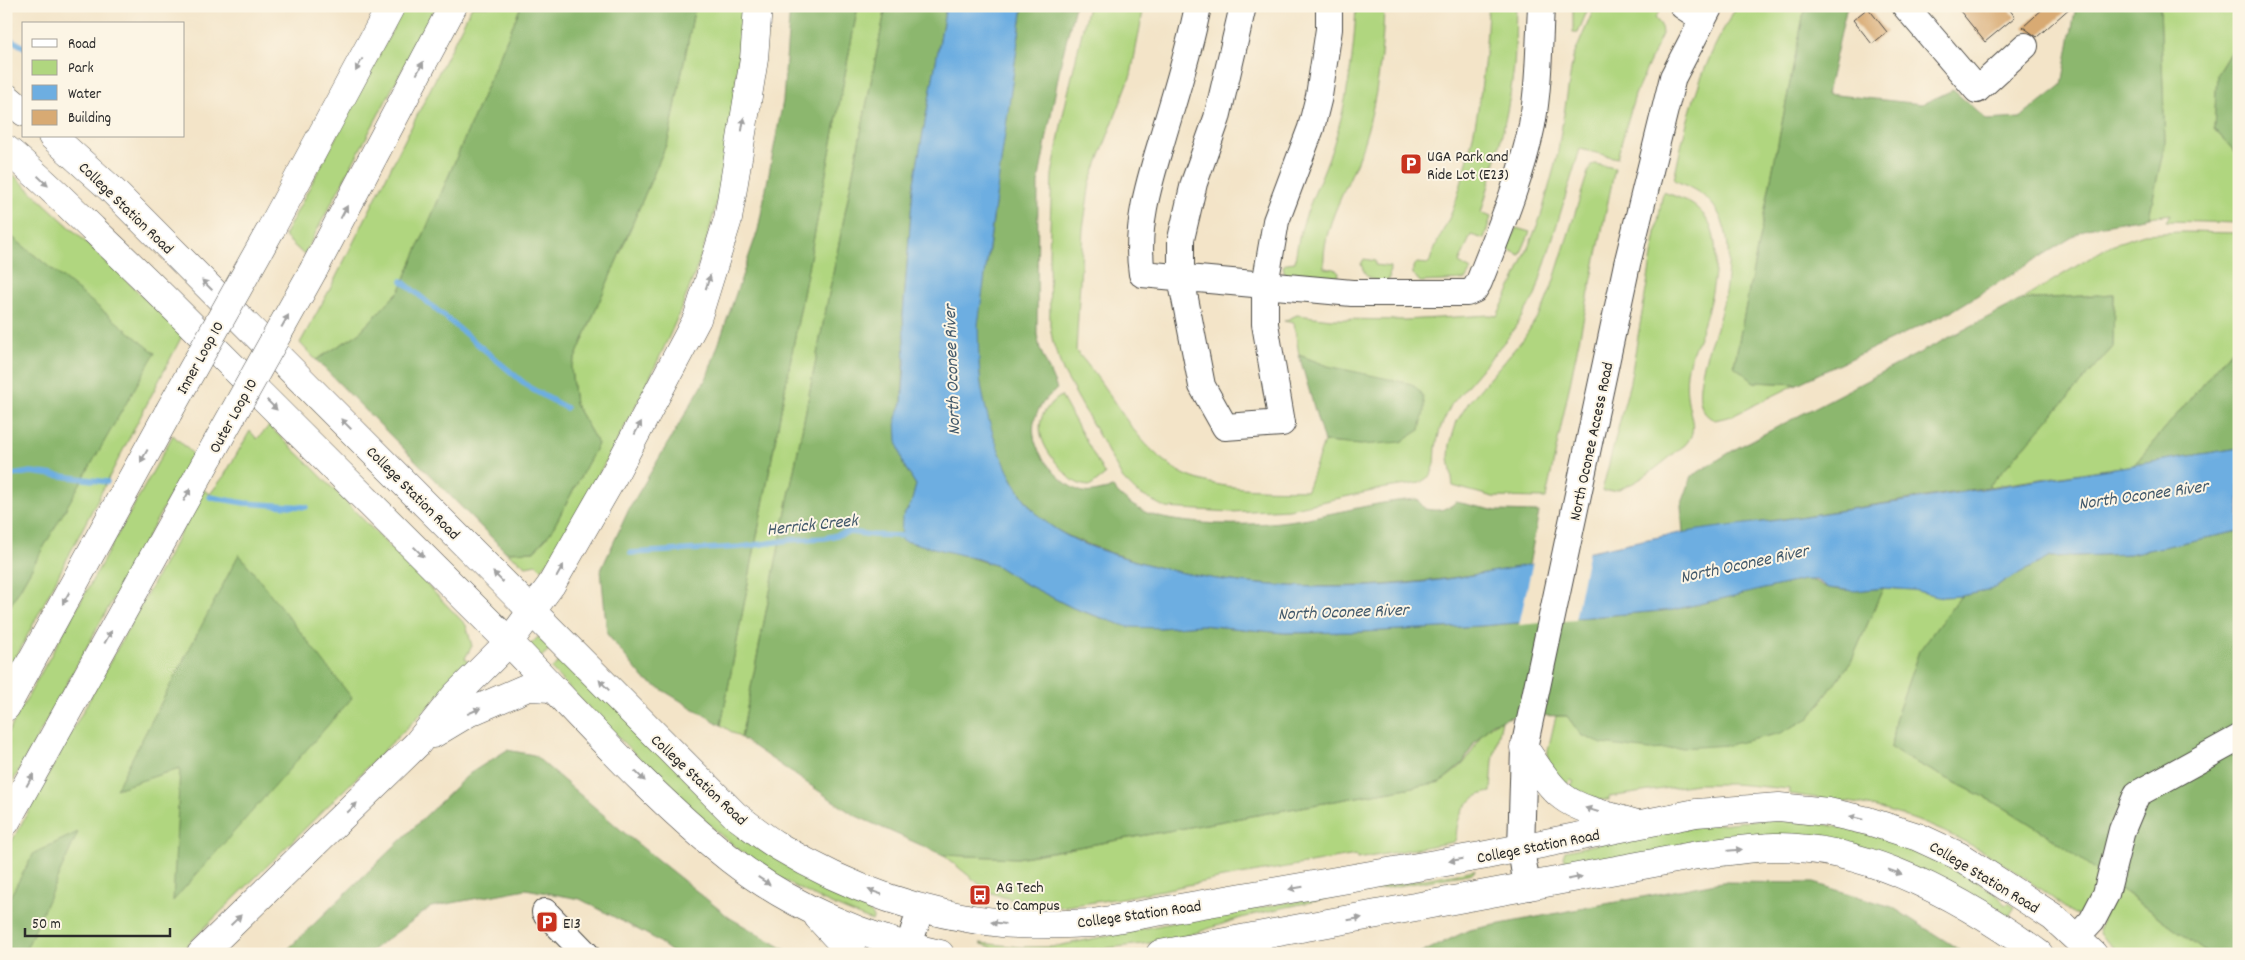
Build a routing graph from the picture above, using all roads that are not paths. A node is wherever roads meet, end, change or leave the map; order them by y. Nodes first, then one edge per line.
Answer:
1 (391, 6) edge
2 (453, 6) edge
3 (758, 6) edge
4 (1198, 6) edge
5 (1243, 6) edge
6 (1329, 6) edge
7 (1541, 6) edge
8 (1905, 6) edge
9 (1699, 10) edge
10 (2025, 46) dead end
11 (6, 96) edge
12 (22, 110) edge
13 (54, 138) edge
14 (6, 149) edge
15 (1182, 278) junction
16 (1265, 285) junction
17 (532, 611) junction
18 (509, 642) junction
19 (552, 688) junction
20 (6, 707) edge
21 (2239, 738) edge
22 (417, 744) junction
23 (1524, 748) junction
24 (6, 822) edge
25 (1638, 825) junction
26 (1521, 849) junction
27 (1528, 887) junction
28 (806, 906) junction
29 (921, 908) junction
30 (545, 912) dead end
31 (2084, 946) edge
32 (907, 951) edge
33 (201, 954) edge
34 (586, 954) edge
35 (852, 954) edge
36 (940, 954) edge
37 (1160, 954) edge
38 (2039, 954) edge

1 -> 20 main road, Inner Loop 10, bridge
24 -> 2 main road, Outer Loop 10, bridge
17 -> 3 main road
4 - 15 street
5 - 15 street
6 - 16 street
7 - 16 street
8 - 10 street
9 - 23 street, North Oconee Access Road
11 - 12 main road
17 -> 13 main road, College Station Road
14 -> 18 main road
15 - 16 street
15 - 16 street
17 - 18 main road
29 -> 17 main road, College Station Road
18 - 19 main road
18 - 22 main road
22 -> 19 main road
19 -> 28 main road
21 - 31 street
33 -> 22 main road
25 -> 23 main road
23 - 26 street, North Oconee Access Road
25 - 26 main road, College Station Road
31 -> 25 main road, College Station Road
26 - 27 street, North Oconee Access Road
26 -> 29 main road, College Station Road
37 -> 27 main road
27 -> 38 main road
28 - 32 main road
28 - 35 main road
29 - 32 street
30 - 34 street
32 - 36 main road

